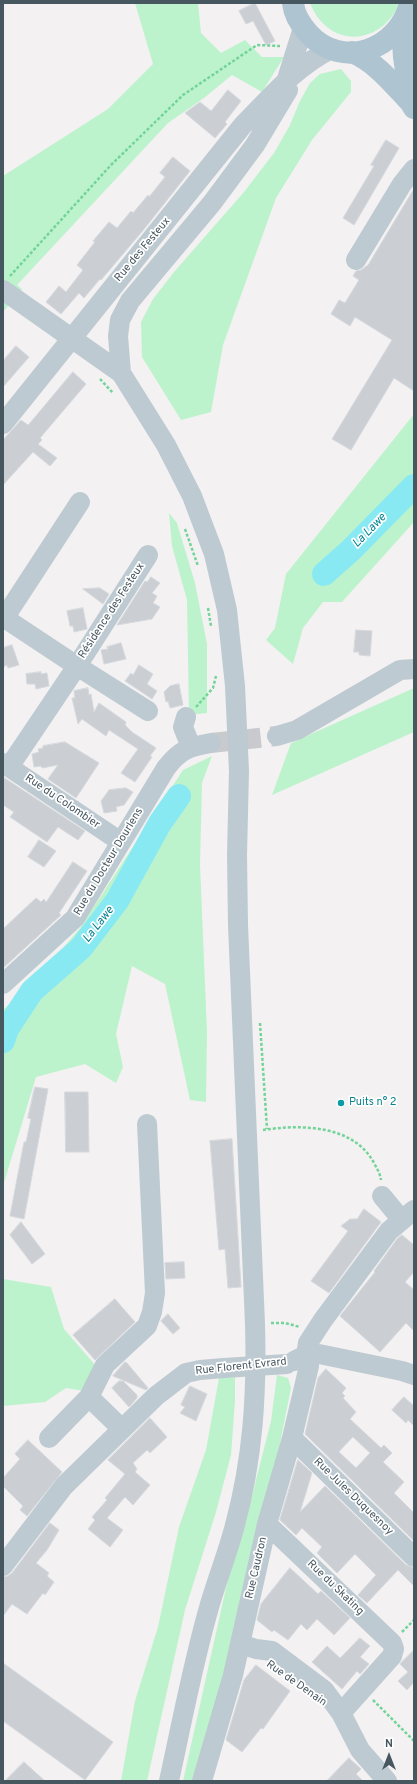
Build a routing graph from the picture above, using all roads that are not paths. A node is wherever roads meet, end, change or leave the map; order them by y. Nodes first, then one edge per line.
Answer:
1 (293, 3) edge
2 (410, 3) edge
3 (402, 25) junction
4 (303, 28) junction
5 (331, 48) junction
6 (352, 52) junction
7 (290, 81) junction
8 (413, 105) edge
9 (414, 169) edge
10 (356, 260) dead end
11 (6, 284) edge
12 (71, 338) junction
13 (121, 373) junction
14 (3, 424) edge
15 (80, 502) dead end
16 (148, 555) dead end
17 (4, 618) edge
18 (77, 666) junction
19 (414, 669) edge
20 (148, 711) dead end
21 (186, 717) road end
22 (277, 736) tunnel mouth
23 (211, 743) tunnel mouth
24 (191, 746) junction
25 (6, 765) edge
26 (121, 842) junction
27 (3, 984) edge
28 (146, 1124) dead end
29 (382, 1196) road end
30 (408, 1214) edge
31 (306, 1355) junction
32 (414, 1375) edge
33 (89, 1398) junction
34 (122, 1429) junction
35 (49, 1438) dead end
36 (292, 1438) junction
37 (267, 1524) junction
38 (414, 1557) edge
39 (3, 1566) edge
40 (248, 1646) junction
41 (341, 1713) junction
42 (169, 1781) edge
43 (202, 1781) edge
44 (387, 1781) edge

1 - 4 main road
2 - 3 main road
3 - 6 main road
3 - 8 main road
4 - 5 main road
4 - 7 street, Rue des Festeux
5 - 6 main road
5 - 7 street, Rue des Festeux
6 - 8 main road
7 - 12 street, Rue des Festeux
7 - 13 street
9 - 10 street
11 - 12 street
12 - 13 street
12 - 14 street, Rue des Festeux
13 - 42 street
15 - 17 street, Résidence des Festeux
16 - 18 street, Résidence des Festeux
17 - 18 street, Résidence des Festeux
18 - 20 street, Résidence des Festeux
18 - 25 street, Résidence des Festeux
19 - 22 street
21 - 24 street
23 - 24 street, Rue du Docteur Dourlens
24 - 26 street, Rue du Docteur Dourlens
25 - 26 street, Rue du Colombier
26 - 27 street, Rue du Docteur Dourlens
28 - 33 street
29 - 30 street
30 - 31 street
31 - 32 street
31 - 34 street, Rue Florent Evrard, bridge
31 - 36 street, Rue Caudron
33 - 34 street
33 - 35 street
34 - 39 street, Rue Florent Evrard
36 - 37 street, Rue Caudron
36 - 38 street, Rue Jules Duquesnoy
37 - 40 street, Rue Caudron
37 - 41 street, Rue du Skating
40 - 41 street, Rue de Denain
40 - 43 street, Rue Caudron
41 - 44 street, Rue de Denain

